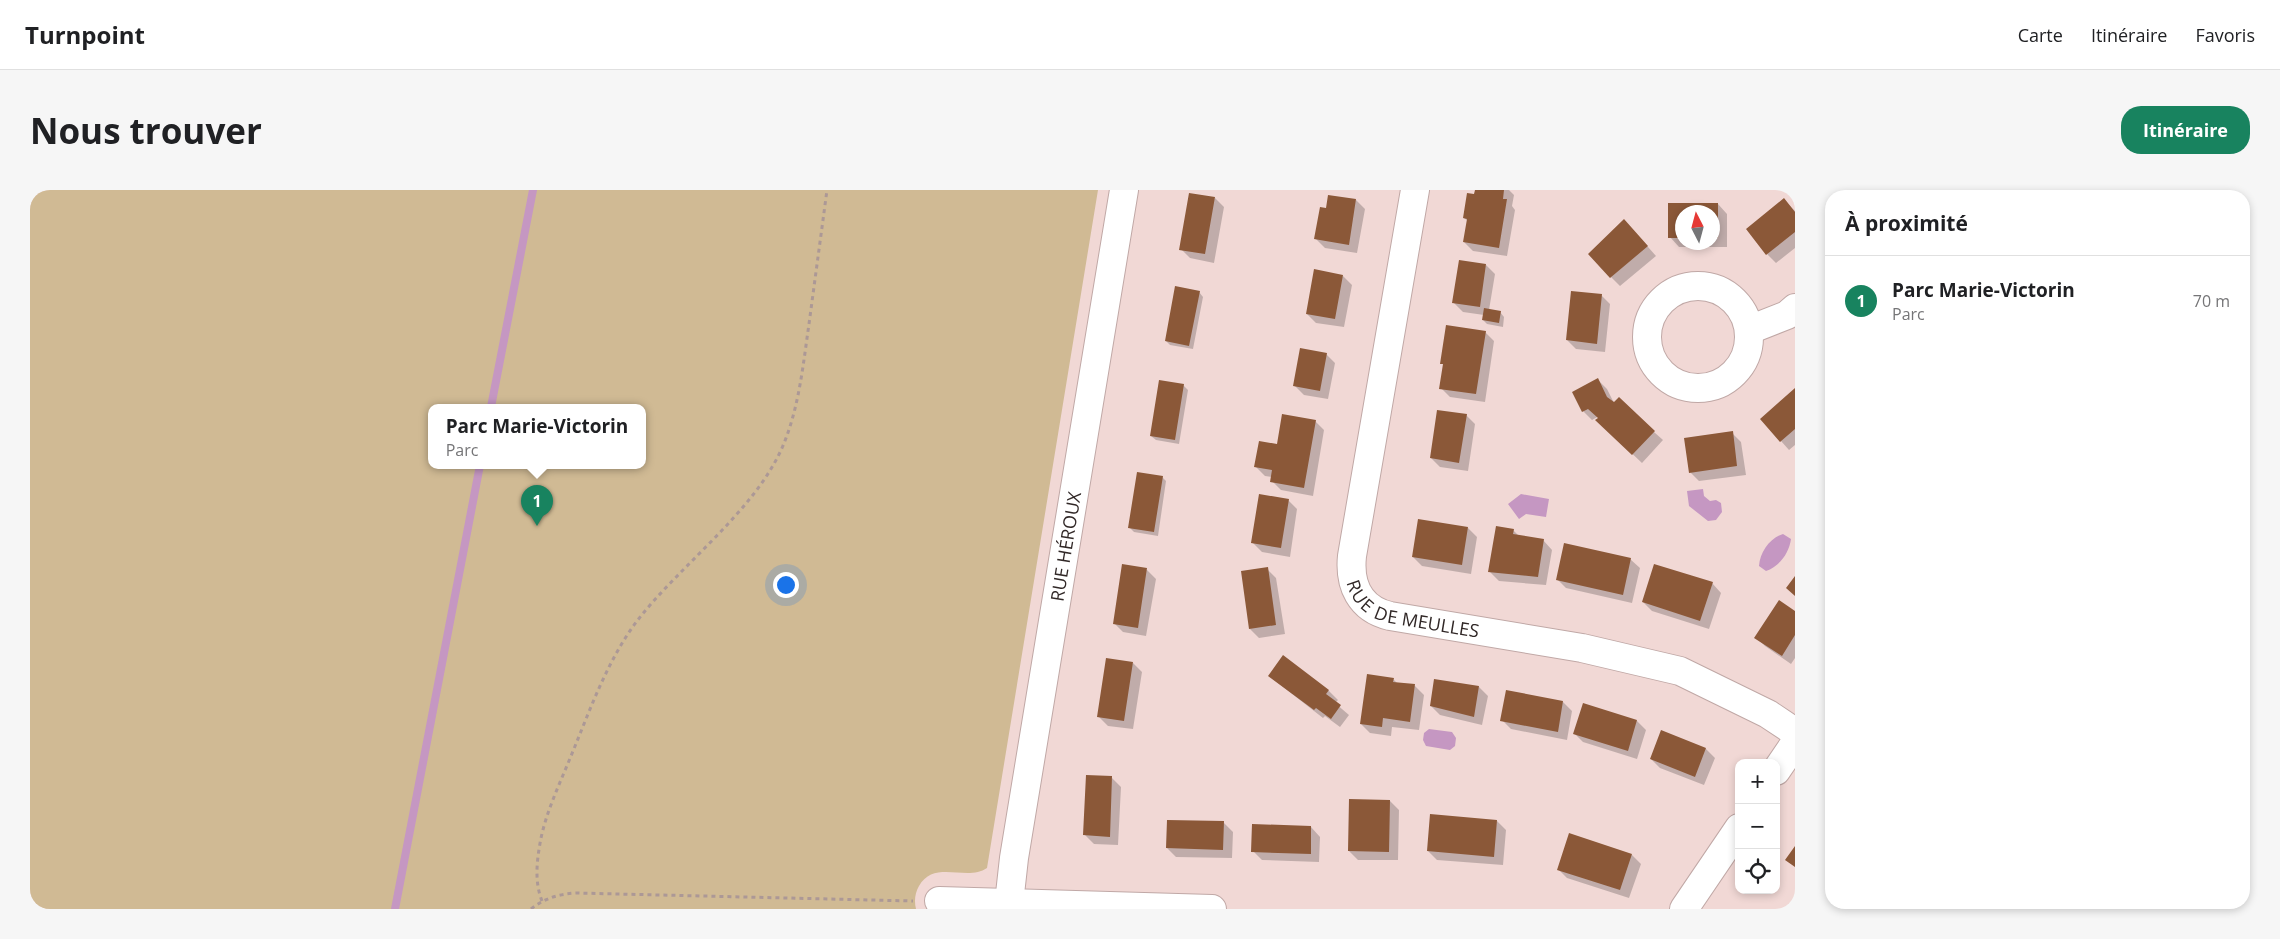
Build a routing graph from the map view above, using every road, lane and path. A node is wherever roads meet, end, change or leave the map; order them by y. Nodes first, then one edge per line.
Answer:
1 (827, 190) edge
2 (1124, 190) edge
3 (1415, 190) edge
4 (1795, 308) edge
5 (1749, 330) dead end
6 (1795, 732) edge
7 (1795, 743) edge
8 (1780, 766) edge
9 (1735, 834) edge
10 (542, 900) junction
11 (938, 901) joint
12 (1009, 903) junction
13 (531, 909) edge
14 (1212, 909) edge
15 (1684, 909) edge

1 - 10 path
2 - 12 street, RUE HÉROUX
3 - 6 street, RUE DE MEULLES
4 - 5 street
7 - 8 street
9 - 15 street
10 - 11 path
10 - 13 path
11 - 12 street
12 - 14 street

